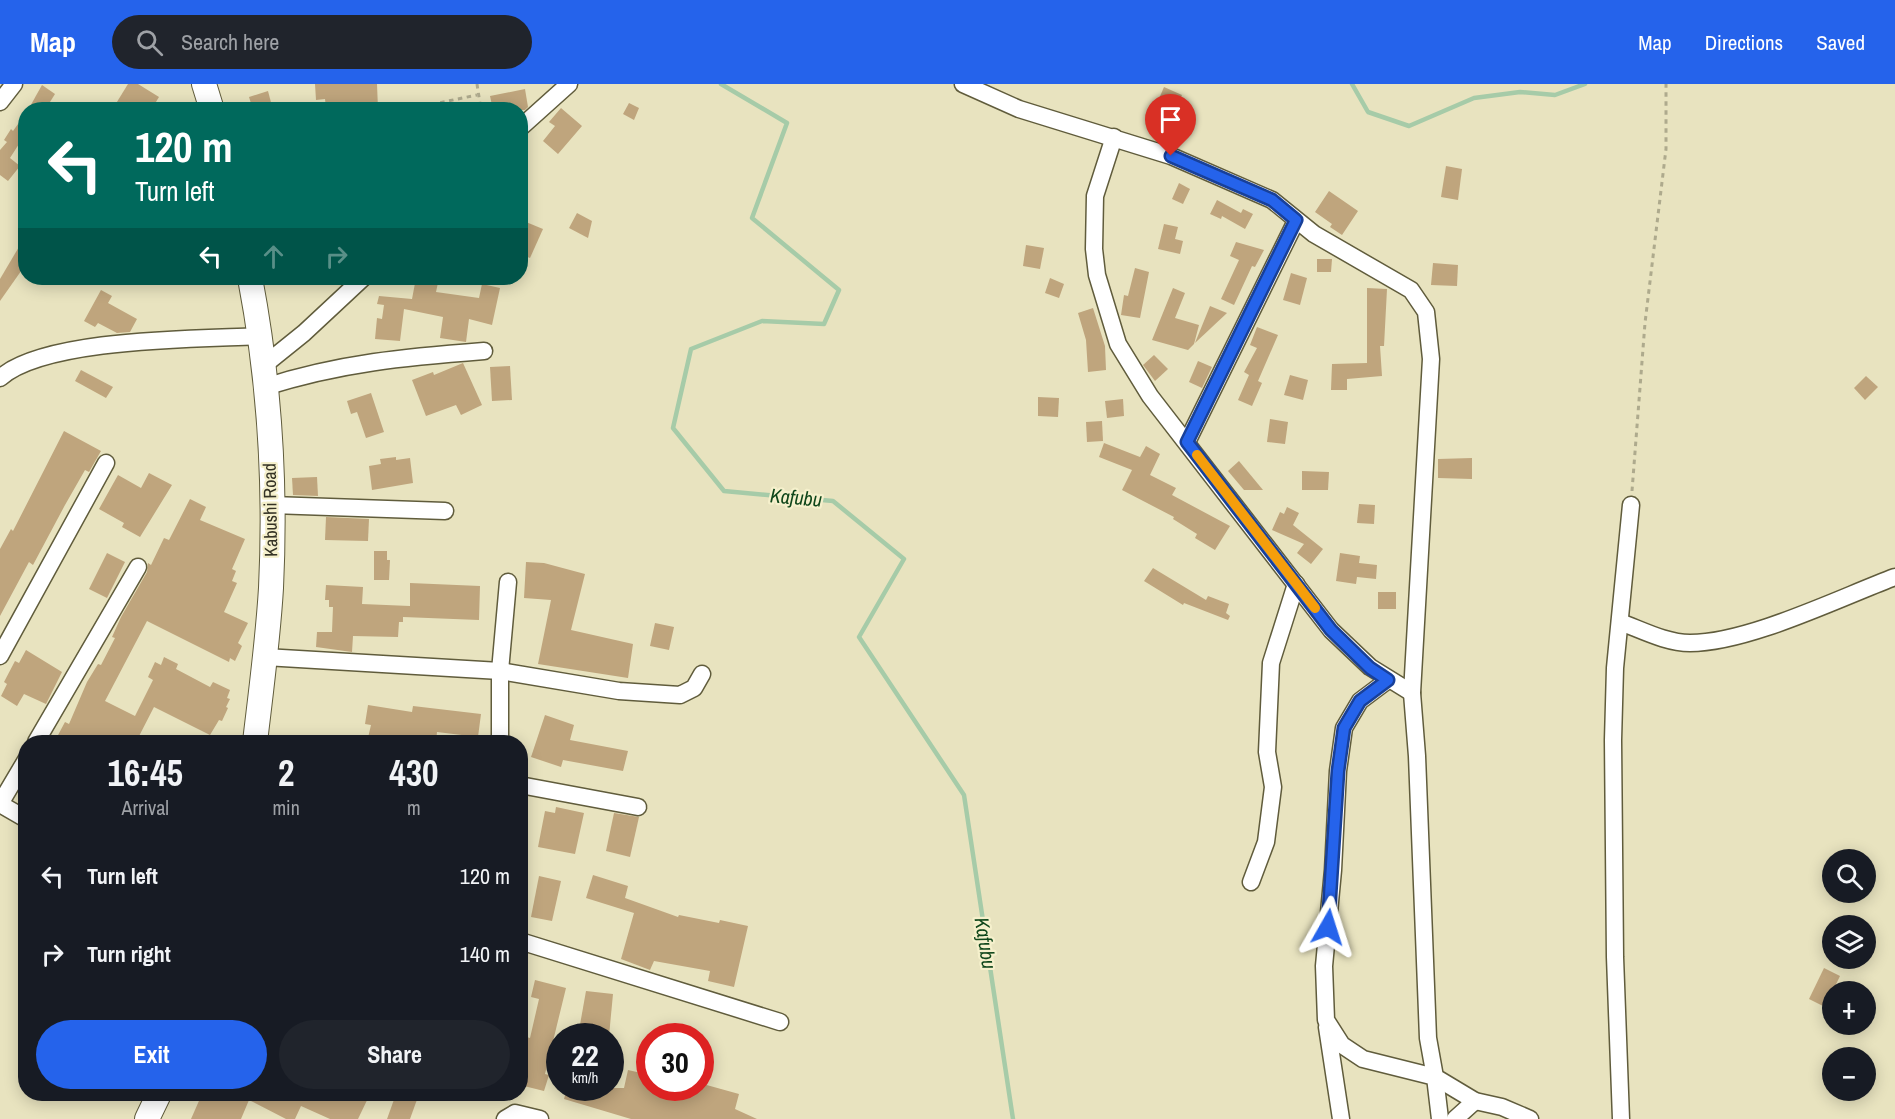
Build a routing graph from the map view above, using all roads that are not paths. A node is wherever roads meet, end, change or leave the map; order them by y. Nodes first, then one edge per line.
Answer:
1 (14, 84) edge
2 (204, 84) edge
3 (569, 84) edge
4 (963, 84) edge
5 (0, 102) edge
6 (210, 102) edge
7 (528, 121) edge
8 (1114, 137) junction
9 (1296, 220) junction
10 (250, 285) edge
11 (355, 285) edge
12 (259, 336) junction
13 (484, 351) dead end
14 (264, 377) junction
15 (0, 378) edge
16 (1187, 442) junction
17 (106, 463) dead end
18 (272, 505) junction
19 (1630, 505) road end
20 (445, 511) dead end
21 (138, 567) dead end
22 (1895, 577) edge
23 (508, 582) dead end
24 (1296, 584) junction
25 (1620, 622) junction
26 (0, 656) edge
27 (265, 657) junction
28 (500, 671) junction
29 (702, 674) dead end
30 (1388, 680) junction
31 (1412, 693) junction
32 (40, 735) edge
33 (256, 735) edge
34 (500, 735) edge
35 (18, 774) edge
36 (528, 786) edge
37 (0, 804) edge
38 (638, 807) dead end
39 (18, 814) edge
40 (1251, 882) dead end
41 (528, 943) edge
42 (1326, 1020) junction
43 (780, 1022) dead end
44 (1435, 1077) junction
45 (156, 1101) edge
46 (1475, 1101) junction
47 (1523, 1117) edge
48 (147, 1119) edge
49 (505, 1119) edge
50 (540, 1119) edge
51 (1341, 1119) edge
52 (1440, 1119) edge
53 (1455, 1119) edge
54 (1621, 1119) edge

1 - 5 street
2 - 6 main road
3 - 7 street
4 - 8 street
8 - 9 street
8 - 16 street
9 - 16 street
9 - 31 street
10 - 12 main road, Kabushi Road
11 - 14 street
12 - 14 main road, Kabushi Road
12 - 15 street
13 - 14 street
14 - 18 main road, Kabushi Road
16 - 24 street
17 - 26 street
18 - 20 street
18 - 27 main road, Kabushi Road
19 - 25 street
21 - 32 street
22 - 25 street
23 - 28 street
24 - 30 street
24 - 40 street
25 - 54 street
27 - 28 street
27 - 33 main road, Kabushi Road
28 - 29 street
28 - 34 street
30 - 31 street
30 - 42 street
31 - 44 street
35 - 37 street
36 - 38 street
37 - 39 street
41 - 43 street
42 - 44 street
42 - 51 street
44 - 46 street
44 - 52 street
45 - 48 main road
46 - 47 street
46 - 53 street
49 - 50 street

